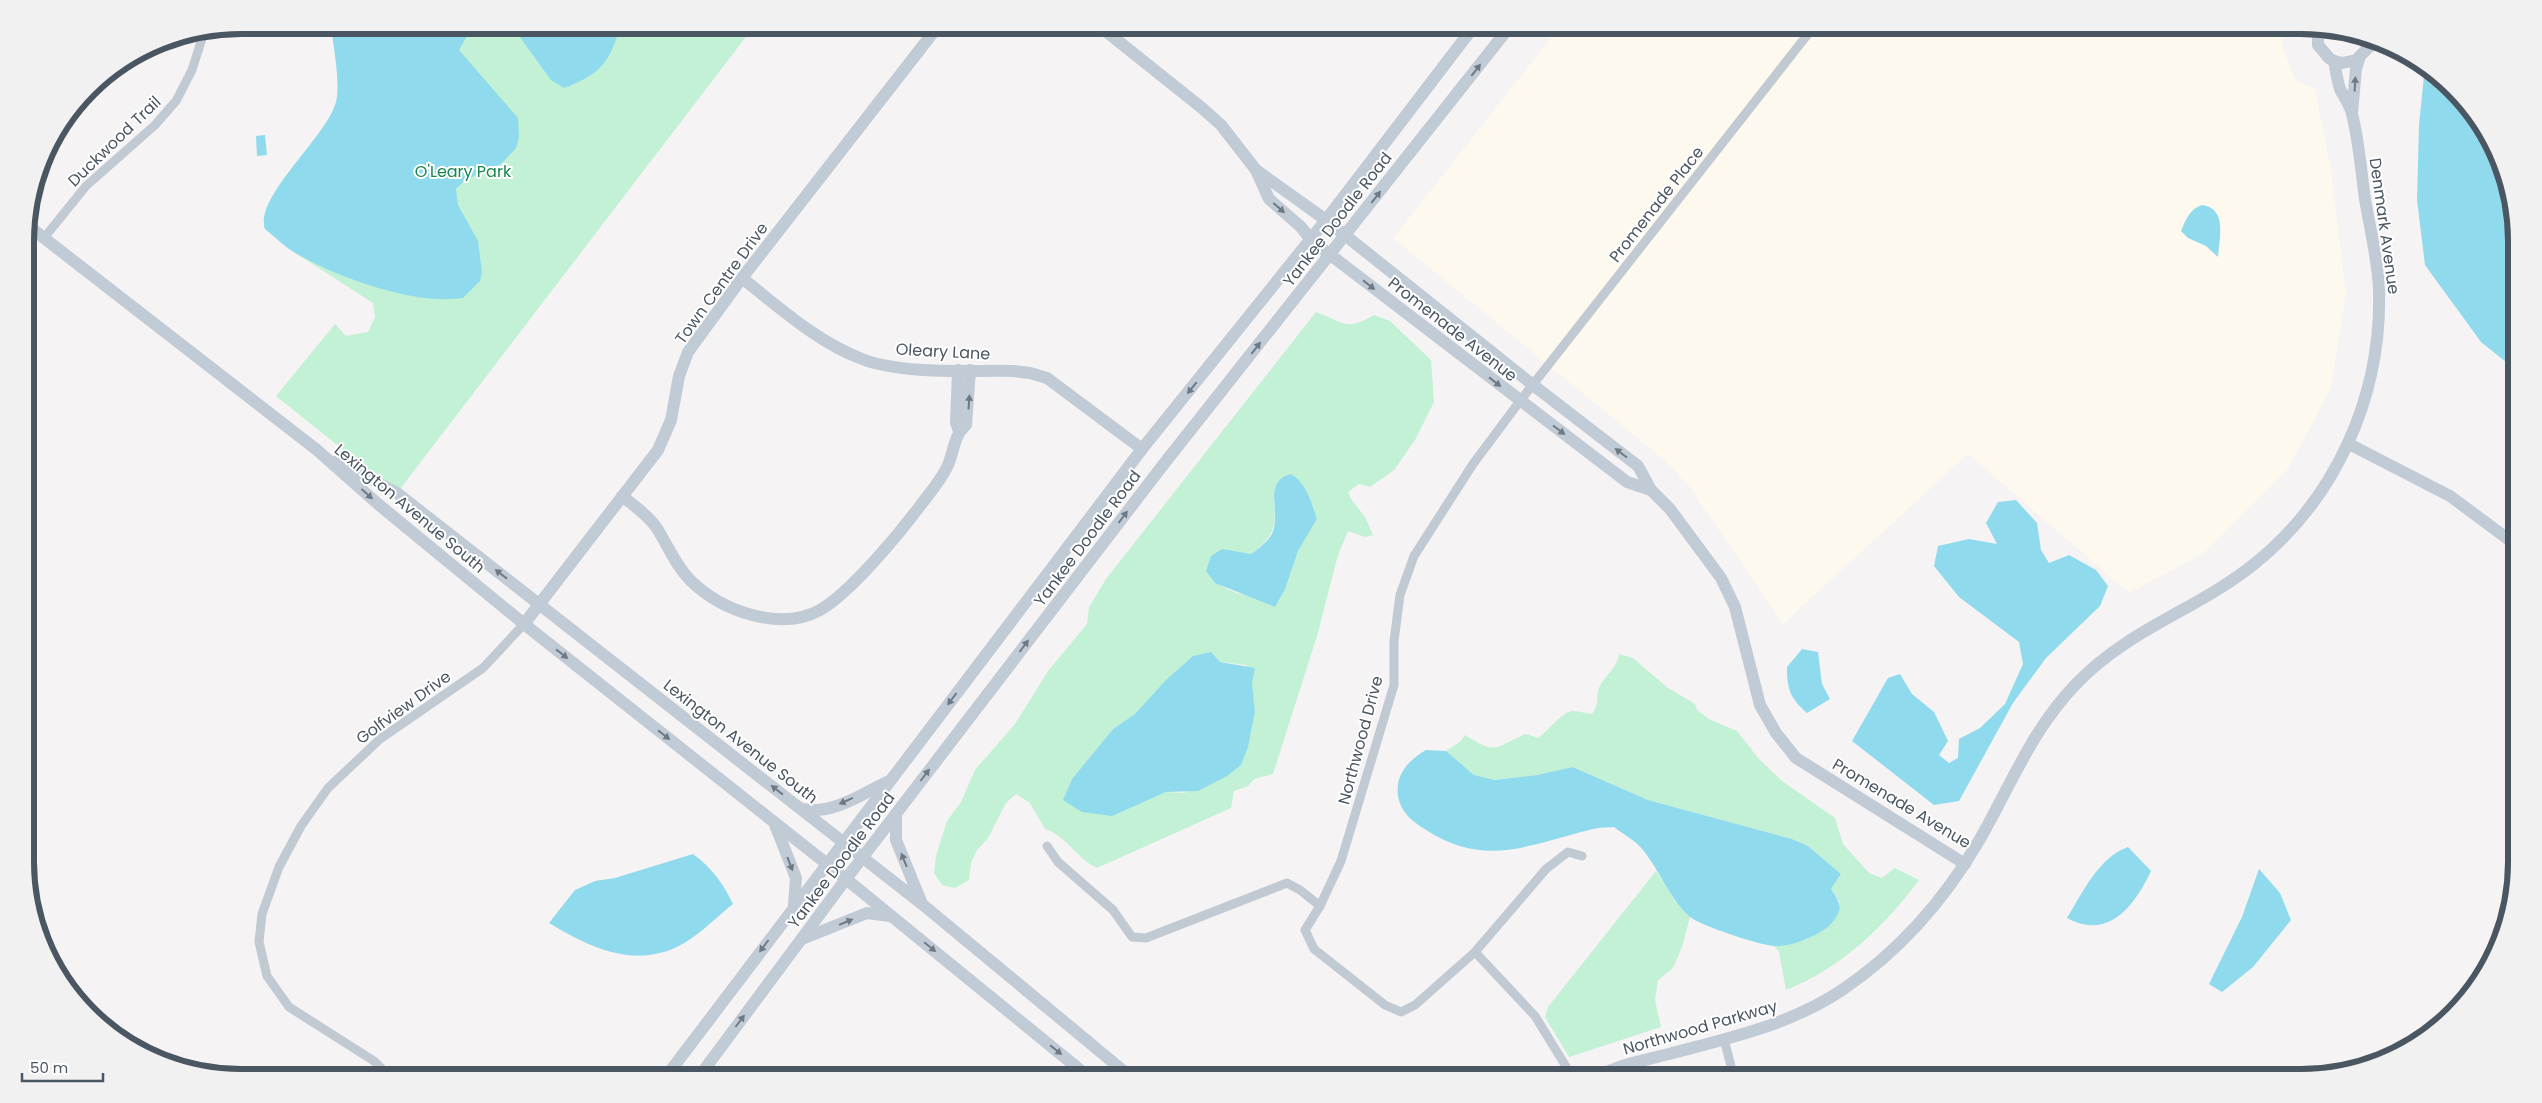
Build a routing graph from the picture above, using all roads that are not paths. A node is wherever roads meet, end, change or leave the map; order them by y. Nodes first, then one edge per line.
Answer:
1 (932, 34) edge
2 (1109, 34) edge
3 (1468, 34) edge
4 (1504, 34) edge
5 (1808, 34) edge
6 (2318, 34) edge
7 (202, 38) edge
8 (2370, 46) edge
9 (2360, 56) junction
10 (2334, 61) junction
11 (2352, 112) junction
12 (1256, 170) junction
13 (1326, 220) junction
14 (34, 230) edge
15 (1346, 236) junction
16 (44, 238) junction
17 (1311, 240) junction
18 (1330, 255) junction
19 (742, 278) junction
20 (964, 370) junction
21 (1533, 385) junction
22 (1520, 401) junction
23 (2349, 444) junction
24 (1142, 449) junction
25 (317, 450) junction
26 (1651, 490) junction
27 (622, 496) junction
28 (2508, 539) edge
29 (539, 604) junction
30 (524, 624) junction
31 (890, 781) junction
32 (801, 809) junction
33 (896, 814) junction
34 (774, 822) junction
35 (843, 842) junction
36 (1047, 846) dead end
37 (1582, 856) dead end
38 (863, 857) junction
39 (827, 864) junction
40 (1965, 864) junction
41 (846, 879) junction
42 (922, 904) junction
43 (1320, 906) junction
44 (794, 907) junction
45 (892, 916) junction
46 (801, 940) junction
47 (1475, 952) junction
48 (1724, 1039) junction
49 (382, 1069) edge
50 (672, 1069) edge
51 (705, 1069) edge
52 (1079, 1069) edge
53 (1121, 1069) edge
54 (1567, 1069) edge
55 (1621, 1069) edge
56 (1732, 1069) edge

1 - 19 street, Town Centre Drive
2 - 12 street, Promenade Avenue
3 - 13 street, Yankee Doodle Road
15 -> 4 street, Yankee Doodle Road
5 - 21 street, Promenade Place
6 - 10 street
7 - 16 street, Duckwood Trail
8 - 9 street, Denmark Avenue
9 - 10 street
11 -> 9 street, Denmark Avenue
10 - 11 street, Denmark Avenue
11 - 23 street, Denmark Avenue
12 - 13 street, Promenade Avenue
12 -> 17 street, Promenade Avenue
13 - 15 street, Promenade Avenue
13 - 17 street, Yankee Doodle Road
14 - 16 street, Lexington Avenue South
15 - 18 street, Yankee Doodle Road
15 - 21 street, Promenade Avenue
16 - 25 street, Lexington Avenue South
17 - 18 street, Promenade Avenue
17 -> 24 street, Yankee Doodle Road
18 -> 22 street, Promenade Avenue
33 -> 18 street, Yankee Doodle Road
19 - 20 street, Oleary Lane
19 - 27 street, Town Centre Drive
20 - 24 street, Oleary Lane
20 - 27 street
21 - 22 street, Promenade Place
26 -> 21 street, Promenade Avenue
22 -> 26 street, Promenade Avenue
22 - 43 street, Northwood Drive
23 - 28 street
23 - 40 street, Promenade Avenue
24 -> 31 street, Yankee Doodle Road
29 -> 25 street, Lexington Avenue South
25 -> 30 street, Lexington Avenue South
26 - 40 street, Promenade Avenue
27 - 29 street, Town Centre Drive
29 - 30 street, Town Centre Drive
32 -> 29 street, Lexington Avenue South
30 -> 34 street, Lexington Avenue South
30 - 49 street, Golfview Drive
31 -> 32 street
31 - 35 street, Yankee Doodle Road
32 - 35 street, Lexington Avenue South
33 - 38 street, Yankee Doodle Road
42 -> 33 street
34 - 39 street, Lexington Avenue South
34 -> 44 street
35 - 38 street, Lexington Avenue South
35 - 39 street, Yankee Doodle Road
36 - 43 street
37 - 47 street
38 - 41 street, Yankee Doodle Road
38 - 42 street, Lexington Avenue South
39 - 41 street, Lexington Avenue South
39 - 44 street, Yankee Doodle Road
40 - 48 street, Northwood Parkway
41 - 45 street, Lexington Avenue South
41 - 46 street, Yankee Doodle Road
42 - 53 street, Lexington Avenue South
43 - 47 street, Northwood Drive
44 -> 50 street, Yankee Doodle Road
46 -> 45 street
45 -> 52 street, Lexington Avenue South
51 -> 46 street, Yankee Doodle Road
47 - 54 street
48 - 55 street, Northwood Parkway
48 - 56 street

